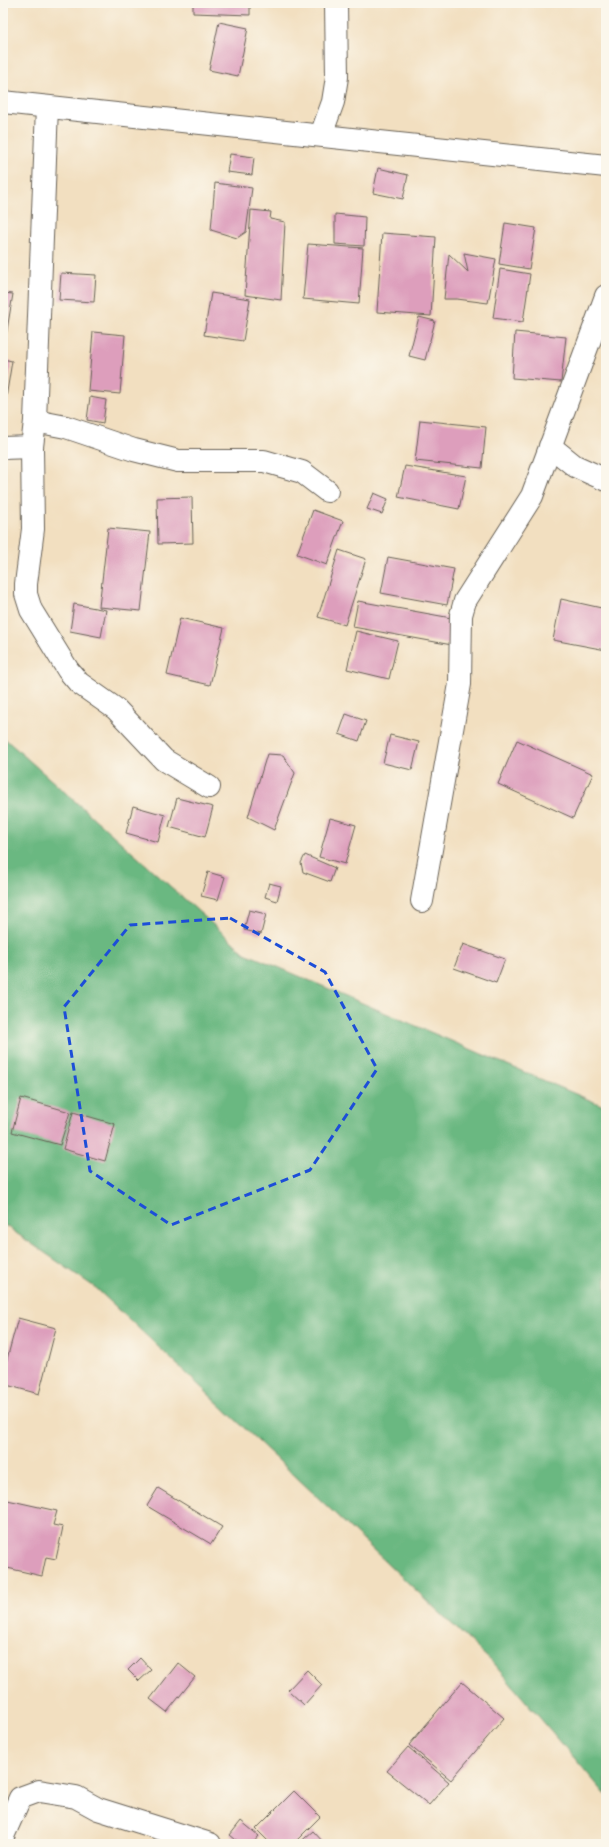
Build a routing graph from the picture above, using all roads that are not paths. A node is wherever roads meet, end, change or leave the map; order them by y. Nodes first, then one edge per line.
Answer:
1 (336, 3) edge
2 (3, 102) edge
3 (47, 107) junction
4 (321, 135) junction
5 (606, 166) edge
6 (606, 296) edge
7 (35, 421) junction
8 (550, 446) junction
9 (32, 447) junction
10 (3, 448) edge
11 (606, 480) edge
12 (327, 491) dead end
13 (209, 787) dead end
14 (422, 901) dead end
15 (3, 1836) edge
16 (210, 1844) edge

1 - 4 street
2 - 3 street
3 - 4 street
3 - 7 street
4 - 5 street
6 - 8 street
7 - 9 street
7 - 12 street
8 - 11 street
8 - 14 street
9 - 10 street
9 - 13 street
15 - 16 street

